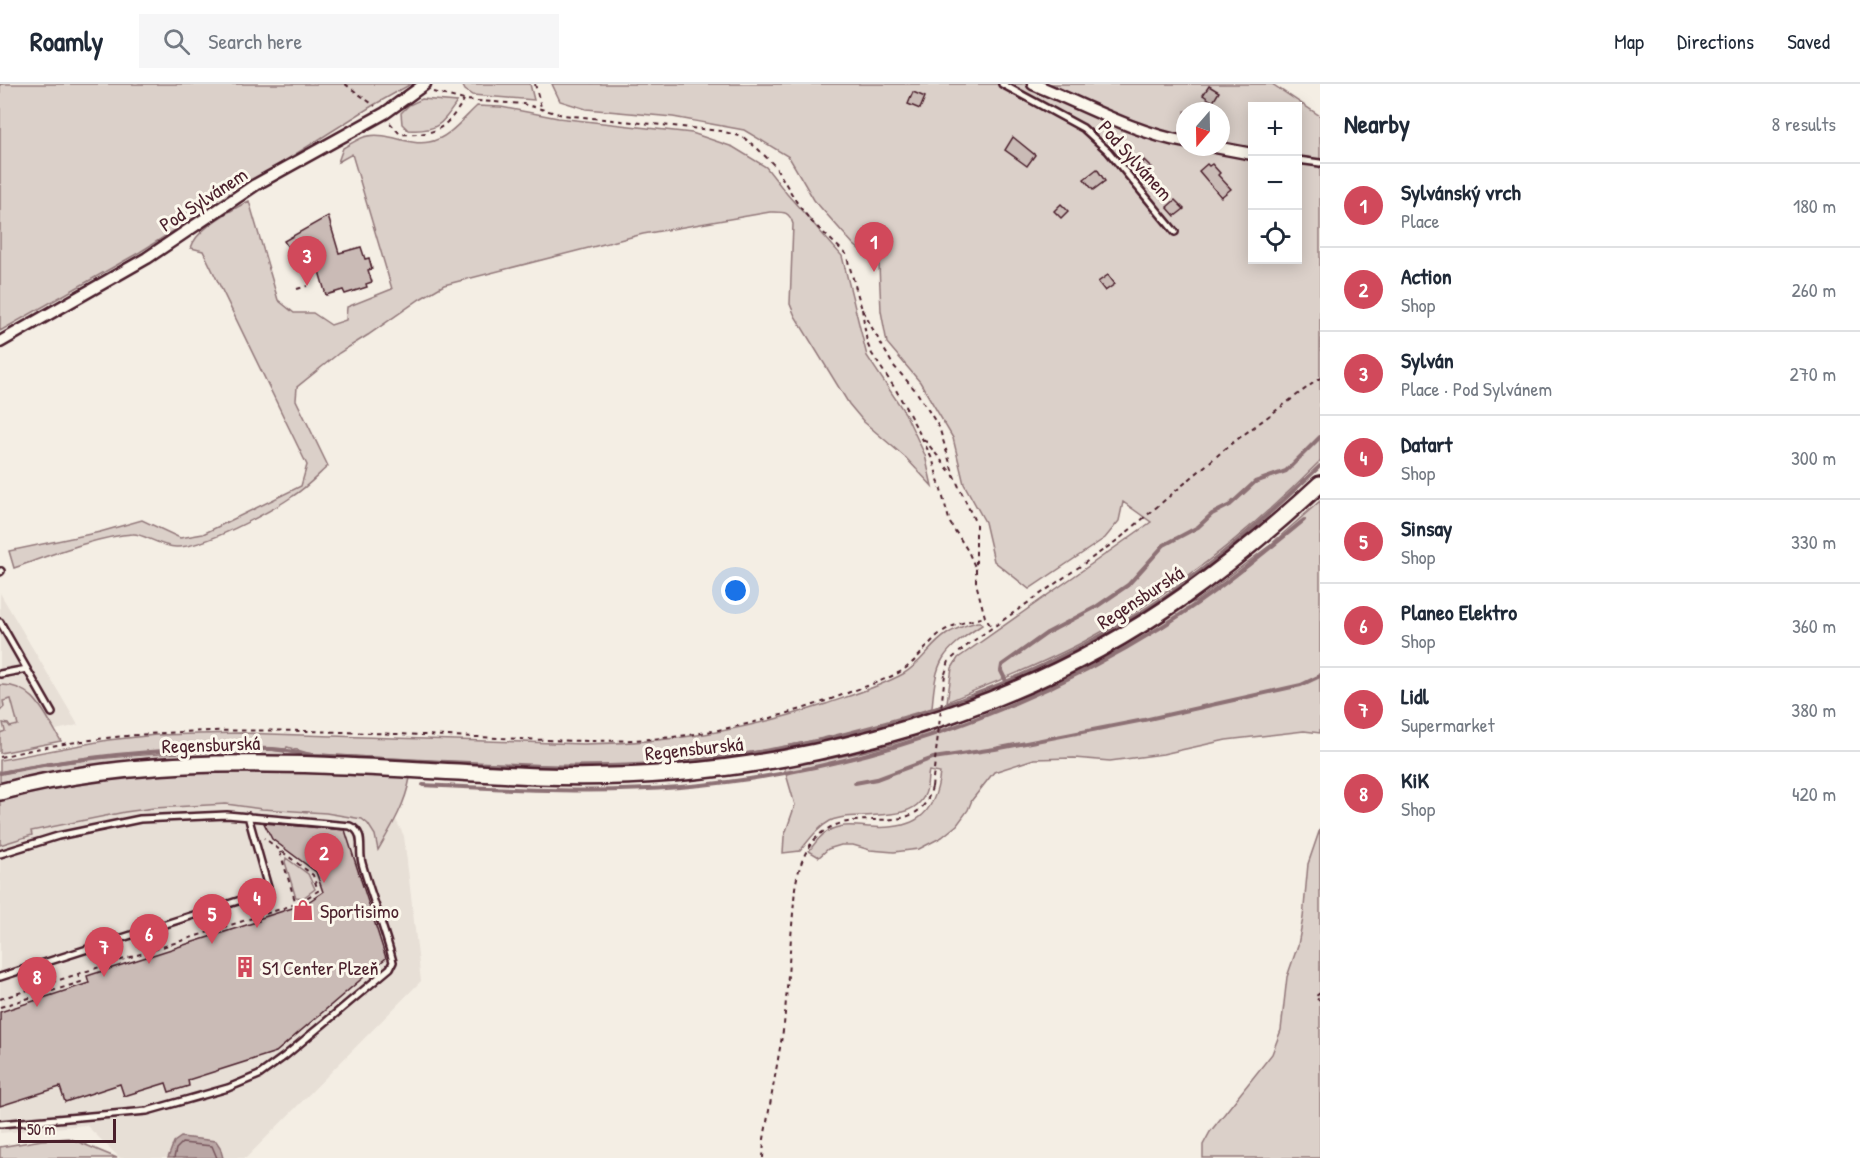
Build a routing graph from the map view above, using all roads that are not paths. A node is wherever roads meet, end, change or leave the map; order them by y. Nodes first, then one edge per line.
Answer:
1 (425, 84) edge
2 (1002, 84) edge
3 (1033, 84) edge
4 (1176, 140) edge
5 (1230, 150) edge
6 (1248, 153) edge
7 (1302, 161) edge
8 (1320, 163) edge
9 (1175, 232) dead end
10 (0, 342) edge
11 (1320, 484) edge
12 (0, 622) edge
13 (27, 669) junction
14 (0, 674) edge
15 (52, 713) dead end
16 (0, 792) edge
17 (248, 816) junction
18 (0, 854) edge
19 (0, 977) edge
20 (0, 1124) edge

1 - 10 street, Pod Sylvánem
2 - 9 lane, Pod Sylvánem
3 - 4 street, Pod Sylvánem
5 - 6 street
7 - 8 lane
11 - 16 main road, Regensburská
12 - 13 lane
13 - 14 lane
13 - 15 lane
17 - 18 lane
17 - 19 lane
17 - 20 lane

